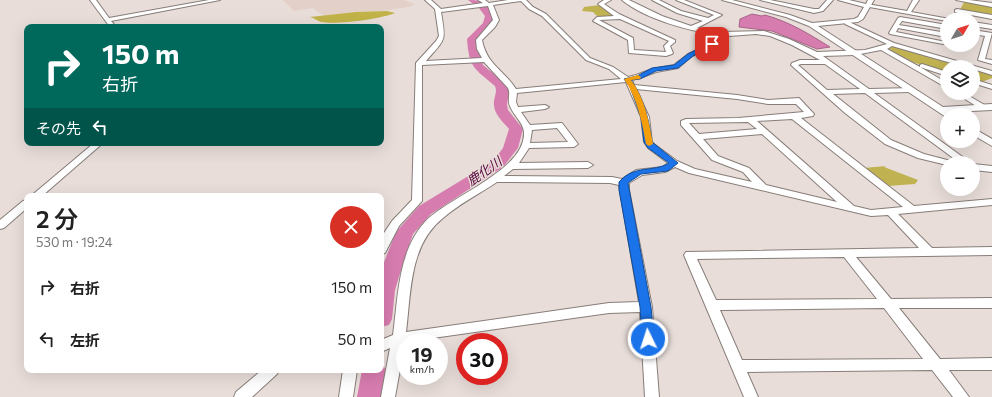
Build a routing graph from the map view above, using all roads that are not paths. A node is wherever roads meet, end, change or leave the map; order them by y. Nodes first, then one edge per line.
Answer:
1 (93, 0) edge
2 (217, 0) edge
3 (428, 0) edge
4 (481, 0) edge
5 (519, 0) edge
6 (523, 0) edge
7 (608, 0) edge
8 (625, 0) edge
9 (655, 0) edge
10 (679, 0) edge
11 (726, 0) edge
12 (763, 0) edge
13 (794, 0) edge
14 (830, 0) edge
15 (841, 0) edge
16 (916, 0) edge
17 (961, 0) edge
18 (869, 3) edge
19 (490, 4) junction
20 (992, 5) edge
21 (787, 6) junction
22 (438, 11) junction
23 (772, 12) junction
24 (908, 13) junction
25 (620, 17) junction
26 (992, 17) edge
27 (940, 18) edge
28 (108, 20) junction
29 (707, 20) junction
30 (674, 23) junction
31 (847, 23) junction
32 (111, 24) edge
33 (811, 24) junction
34 (666, 25) dead end
35 (980, 25) edge
36 (896, 26) junction
37 (940, 26) edge
38 (659, 27) dead end
39 (992, 27) edge
40 (692, 28) junction
41 (651, 30) junction
42 (940, 33) edge
43 (980, 33) edge
44 (728, 34) junction
45 (990, 35) edge
46 (989, 43) edge
47 (892, 44) junction
48 (884, 49) junction
49 (939, 50) junction
50 (984, 51) junction
51 (854, 52) junction
52 (992, 52) edge
53 (816, 54) junction
54 (484, 60) junction
55 (958, 60) edge
56 (827, 62) junction
57 (908, 62) junction
58 (992, 62) edge
59 (419, 63) junction
60 (980, 69) edge
61 (940, 72) edge
62 (992, 73) edge
63 (629, 82) junction
64 (940, 82) edge
65 (980, 83) edge
66 (992, 86) edge
67 (910, 90) junction
68 (513, 91) junction
69 (867, 91) junction
70 (825, 92) junction
71 (974, 100) edge
72 (545, 107) dead end
73 (988, 107) edge
74 (940, 109) edge
75 (516, 110) junction
76 (794, 116) junction
77 (750, 119) junction
78 (527, 128) junction
79 (764, 131) junction
80 (980, 135) edge
81 (696, 136) junction
82 (992, 143) edge
83 (95, 146) edge
84 (526, 146) junction
85 (956, 156) edge
86 (940, 161) edge
87 (674, 163) junction
88 (588, 165) dead end
89 (512, 166) junction
90 (980, 168) edge
91 (992, 168) edge
92 (493, 179) junction
93 (624, 182) junction
94 (764, 189) junction
95 (40, 193) edge
96 (992, 202) edge
97 (24, 206) edge
98 (851, 209) junction
99 (913, 210) junction
100 (891, 212) junction
101 (0, 226) edge
102 (384, 243) edge
103 (992, 251) edge
104 (929, 252) junction
105 (847, 253) junction
106 (887, 303) junction
107 (992, 303) edge
108 (712, 305) junction
109 (646, 307) junction
110 (400, 333) edge
111 (434, 333) edge
112 (396, 339) edge
113 (384, 345) edge
114 (396, 354) edge
115 (992, 364) edge
116 (936, 365) junction
117 (738, 366) junction
118 (269, 373) edge
119 (350, 373) edge
120 (241, 397) edge
121 (346, 397) edge
122 (388, 397) edge
123 (652, 397) edge
124 (751, 397) edge
125 (962, 397) edge

1 - 28 street
2 - 28 street
3 - 22 street
4 - 19 street
5 - 19 street
6 - 63 street
7 - 25 street
8 - 30 street
9 - 29 street
10 - 29 street
11 - 23 street
12 - 21 street
13 - 21 street
14 - 21 street
15 - 18 street
16 - 24 street
17 - 20 street
17 - 26 street
18 - 24 street
18 - 31 street
19 - 22 street
19 - 54 street
21 - 23 street
22 - 59 street
23 - 33 street
24 - 27 street
25 - 41 street
25 - 41 street
28 - 32 street
29 - 40 street
30 - 34 street
30 - 40 street
31 - 33 street
31 - 47 street
33 - 51 street
35 - 39 street
36 - 37 street
36 - 42 street
36 - 49 street
38 - 41 street
40 - 44 street
43 - 45 street
44 - 53 street
44 - 63 street
45 - 46 street
46 - 50 street
47 - 48 street
47 - 49 street
48 - 51 street
48 - 57 street
49 - 55 street
50 - 52 street
50 - 58 street
51 - 53 street
51 - 67 street
53 - 56 street
54 - 59 street
54 - 68 street
56 - 69 street
56 - 70 street
57 - 61 street
57 - 64 street
59 - 102 street
60 - 62 street
63 - 68 street
63 - 76 street
63 - 87 street
65 - 66 street
67 - 69 street
67 - 74 street
68 - 75 street
69 - 70 street
69 - 85 street
70 - 86 street
71 - 73 street
72 - 75 street
75 - 78 street
76 - 77 street
76 - 99 street
77 - 79 street
77 - 81 street
78 - 84 street
78 - 84 street
79 - 81 street
79 - 98 street
80 - 82 street
81 - 94 street
83 - 95 street
84 - 89 street
87 - 93 street
87 - 94 street
88 - 89 street
89 - 92 street
90 - 91 street
92 - 93 street
92 - 110 street
93 - 109 street
94 - 98 street
96 - 99 street
97 - 101 street
98 - 100 street
99 - 100 street
100 - 104 street
103 - 104 street
104 - 105 street
105 - 106 street
105 - 108 street
106 - 107 street
106 - 108 street
106 - 116 street
108 - 117 street
109 - 111 street
109 - 123 street
112 - 113 street
114 - 122 street
115 - 116 street
116 - 117 street
116 - 125 street
117 - 124 street
118 - 120 street
119 - 121 street

